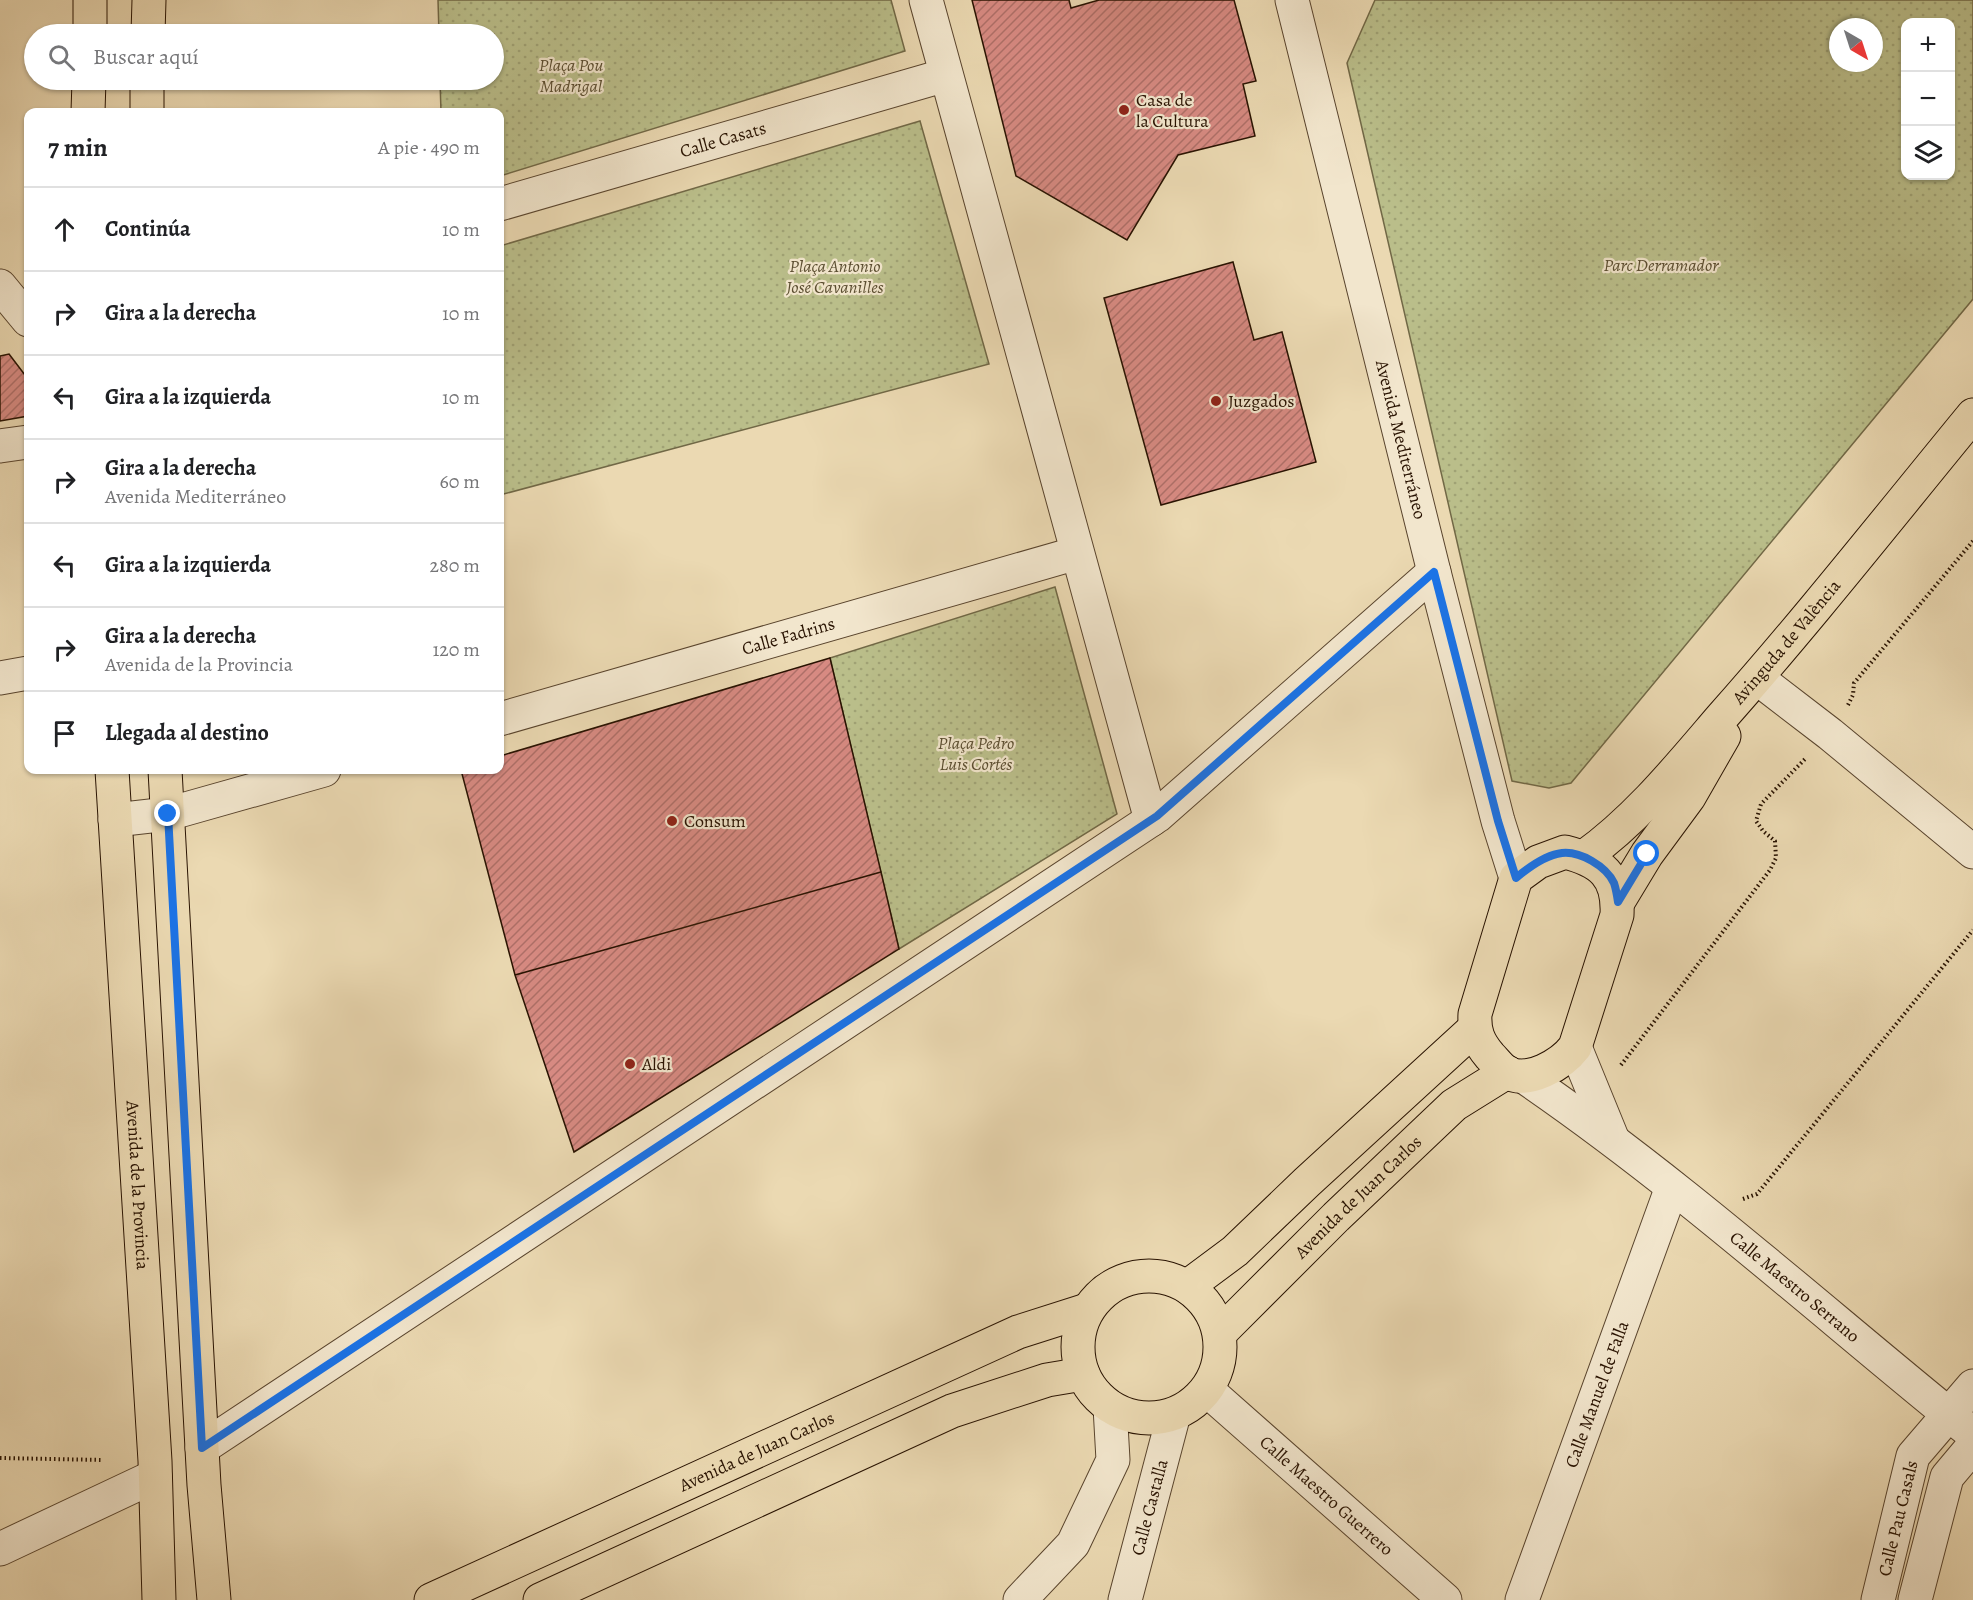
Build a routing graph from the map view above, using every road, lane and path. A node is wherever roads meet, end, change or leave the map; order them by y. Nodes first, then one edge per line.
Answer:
1 (90, 0) edge
2 (148, 0) edge
3 (926, 0) edge
4 (1292, 0) edge
5 (90, 24) edge
6 (148, 24) edge
7 (946, 75) junction
8 (89, 90) edge
9 (147, 90) edge
10 (88, 108) edge
11 (147, 108) edge
12 (504, 203) edge
13 (0, 286) edge
14 (24, 315) edge
15 (1973, 415) edge
16 (24, 443) edge
17 (0, 446) edge
18 (1973, 541) edge
19 (1077, 553) junction
20 (1434, 572) junction
21 (24, 674) edge
22 (0, 678) edge
23 (1757, 678) junction
24 (504, 718) edge
25 (1830, 734) junction
26 (112, 774) edge
27 (165, 774) edge
28 (310, 774) edge
29 (168, 814) junction
30 (115, 820) junction
31 (1151, 820) junction
32 (1973, 852) edge
33 (1584, 857) junction
34 (1516, 878) junction
35 (1618, 902) junction
36 (1973, 930) edge
37 (1474, 1029) junction
38 (1575, 1047) junction
39 (1618, 1070) dead end
40 (1515, 1074) junction
41 (1614, 1142) junction
42 (1672, 1187) junction
43 (1738, 1201) dead end
44 (1188, 1286) junction
45 (1087, 1310) junction
46 (1220, 1333) junction
47 (1083, 1374) junction
48 (1973, 1386) edge
49 (1208, 1391) junction
50 (1110, 1407) junction
51 (1174, 1414) junction
52 (1961, 1424) edge
53 (1973, 1446) edge
54 (202, 1448) junction
55 (0, 1458) edge
56 (155, 1469) junction
57 (0, 1549) edge
58 (159, 1600) edge
59 (214, 1600) edge
60 (431, 1600) edge
61 (540, 1600) edge
62 (1020, 1600) edge
63 (1125, 1600) edge
64 (1444, 1600) edge
65 (1522, 1600) edge
66 (1878, 1600) edge
67 (1915, 1600) edge

1 - 5 main road
2 - 6 main road
3 - 7 street
4 - 20 street, Avenida Mediterráneo
7 - 12 street, Calle Casats
7 - 19 street
8 - 10 main road
9 - 11 main road
13 - 14 street
15 - 23 main road, Avinguda de València
16 - 17 street
18 - 25 path
19 - 24 street, Calle Fadrins
19 - 31 street
20 - 31 street
20 - 34 street, Avenida Mediterráneo
21 - 22 street
23 - 25 street
23 - 33 main road, Avinguda de València
23 - 35 main road
25 - 32 street
25 - 39 path
26 - 30 main road, Avenida de la Provincia
27 - 29 main road
28 - 29 street
29 - 30 street
29 - 54 main road
30 - 56 main road, Avenida de la Provincia
31 - 54 street
33 - 34 main road
33 - 35 main road
34 - 37 main road
35 - 38 main road
36 - 43 path
37 - 40 main road
37 - 44 main road
38 - 40 main road, Avenida de Juan Carlos
38 - 41 street, Calle Maestro Serrano
40 - 41 street, Calle Maestro Serrano
40 - 46 main road, Avenida de Juan Carlos
41 - 42 street, Calle Maestro Serrano
42 - 52 street, Calle Maestro Serrano
42 - 65 street, Calle Manuel de Falla
44 - 45 main road
44 - 46 main road
45 - 47 main road
45 - 60 main road, Avenida de Juan Carlos
46 - 49 main road
47 - 50 main road
47 - 61 main road
48 - 52 street, Calle Pau Casals
49 - 51 main road
49 - 64 street, Calle Maestro Guerrero
50 - 51 main road
50 - 62 street
51 - 63 street, Calle Castalla
52 - 66 street, Calle Pau Casals
53 - 67 street, Calle Pau Casals
54 - 59 main road
55 - 56 path
56 - 57 street
56 - 58 main road, Avenida de la Provincia

